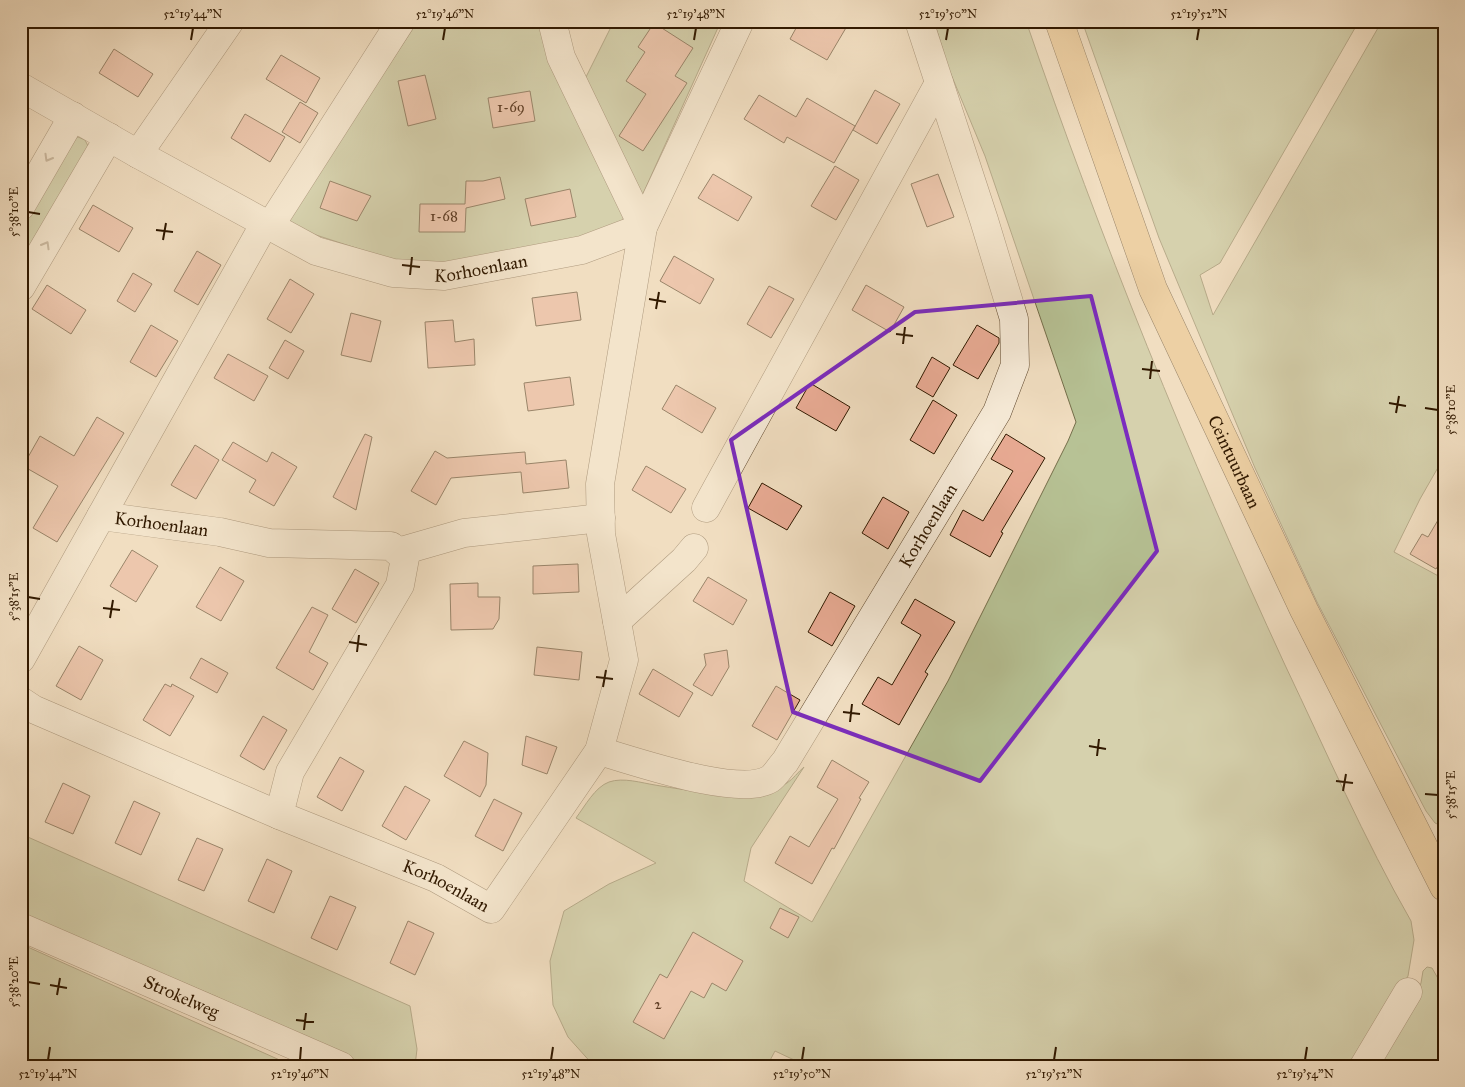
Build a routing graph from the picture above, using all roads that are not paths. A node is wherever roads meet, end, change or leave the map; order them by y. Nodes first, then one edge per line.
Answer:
1 (230, 21) edge
2 (401, 21) edge
3 (552, 21) edge
4 (740, 21) edge
5 (920, 21) edge
6 (1059, 21) edge
7 (940, 83) junction
8 (21, 87) edge
9 (72, 116) junction
10 (109, 137) junction
11 (138, 154) junction
12 (21, 206) edge
13 (267, 225) junction
14 (643, 227) junction
15 (21, 287) edge
16 (706, 508) dead end
17 (101, 516) junction
18 (601, 518) junction
19 (694, 548) dead end
20 (398, 552) junction
21 (617, 621) junction
22 (21, 660) edge
23 (21, 701) edge
24 (599, 751) junction
25 (278, 815) junction
26 (1441, 878) edge
27 (21, 927) edge
28 (1408, 992) dead end
29 (341, 1066) edge
30 (1364, 1066) edge

1 - 11 street
2 - 13 street
3 - 14 street
4 - 14 street, Korhoenlaan
5 - 7 street, Korhoenlaan
6 - 26 main road, Ceintuurbaan
7 - 16 street
7 - 24 street, Korhoenlaan
8 - 9 street, Korhoenlaan
9 - 10 street, Korhoenlaan
9 -> 12 street
10 - 11 street, Korhoenlaan
15 -> 10 street
11 - 13 street, Korhoenlaan
13 - 14 street, Korhoenlaan
13 - 17 street, Korhoenlaan
14 - 18 street, Korhoenlaan
17 - 20 street, Korhoenlaan
17 - 22 street, Korhoenlaan
18 - 20 street
18 - 21 street, Korhoenlaan
19 - 21 street
20 - 25 street
21 - 24 street, Korhoenlaan
23 - 25 street, Korhoenlaan
24 - 25 street, Korhoenlaan
27 - 29 street, Strokelweg
28 - 30 street

